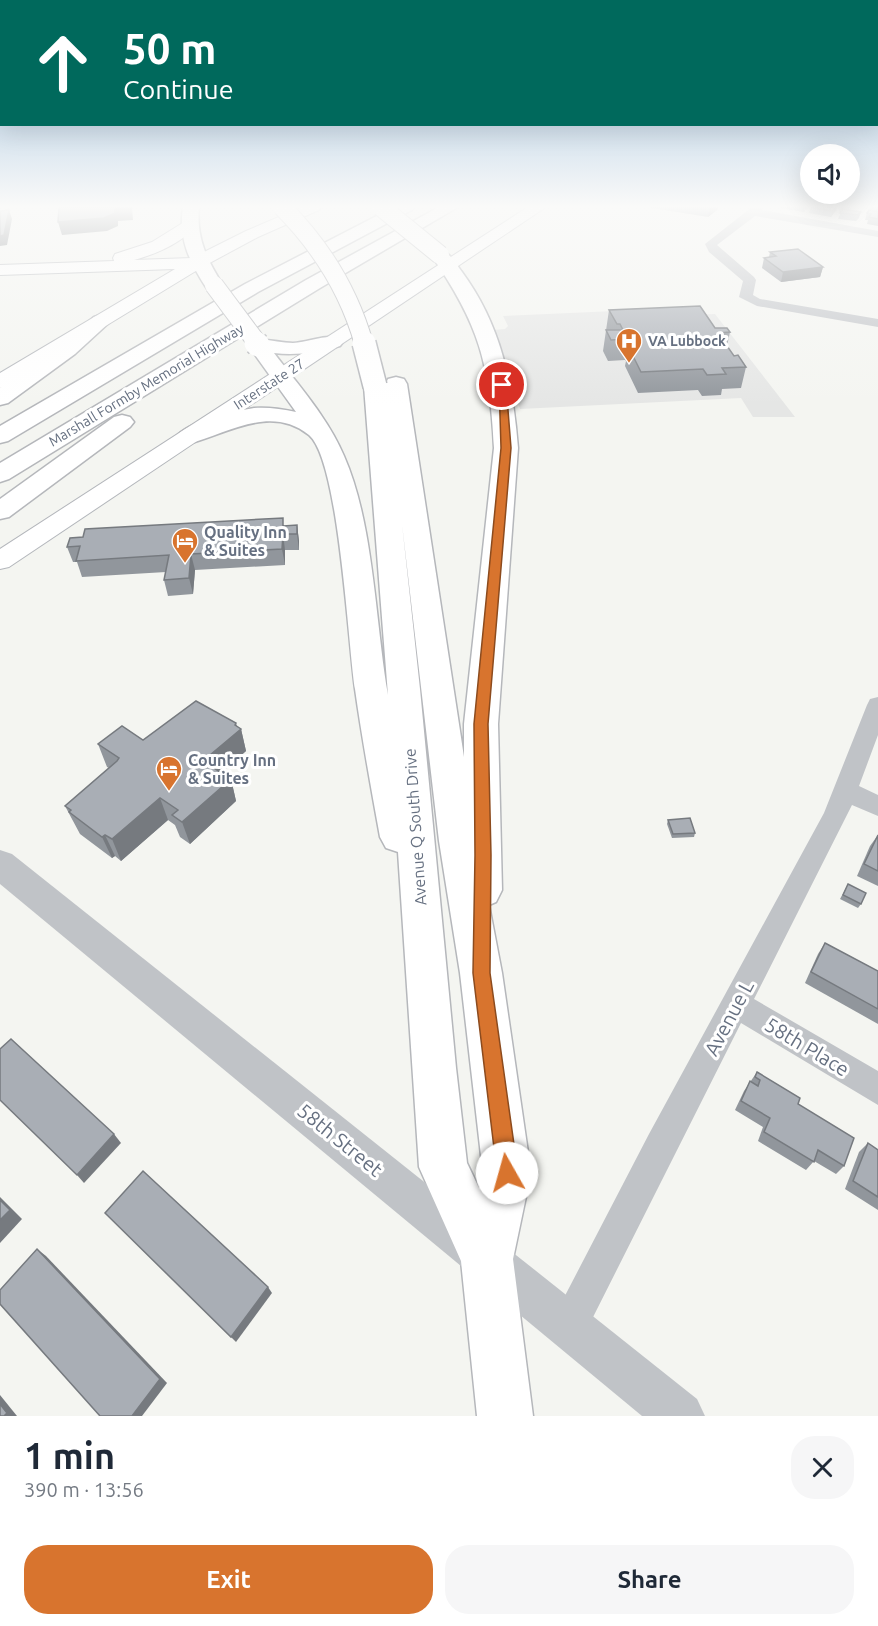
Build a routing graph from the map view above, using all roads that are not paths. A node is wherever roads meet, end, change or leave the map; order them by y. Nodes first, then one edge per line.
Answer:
1 (79, 273) edge
2 (180, 273) edge
3 (206, 273) edge
4 (283, 273) edge
5 (335, 273) edge
6 (348, 273) edge
7 (353, 273) edge
8 (427, 273) edge
9 (451, 273) edge
10 (742, 273) edge
11 (101, 321) junction
12 (878, 323) edge
13 (255, 333) junction
14 (333, 342) junction
15 (383, 344) dead end
16 (280, 377) junction
17 (387, 378) junction
18 (0, 382) edge
19 (0, 398) edge
20 (320, 432) junction
21 (0, 436) edge
22 (188, 437) junction
23 (0, 474) edge
24 (0, 511) edge
25 (0, 561) edge
26 (878, 705) edge
27 (846, 791) junction
28 (878, 806) edge
29 (0, 864) edge
30 (481, 973) junction
31 (736, 1004) junction
32 (433, 1068) junction
33 (878, 1089) edge
34 (487, 1259) junction
35 (569, 1326) junction
36 (505, 1416) edge
37 (680, 1416) edge

1 - 11 main road
2 - 11 main road
3 - 13 highway, bridge
4 - 21 highway, Marshall Formby Memorial Highway
5 - 17 highway, bridge
6 - 13 highway, Marshall Formby Memorial Highway
7 - 15 highway
8 - 14 main road, Interstate 27
9 - 30 highway
10 - 12 street
11 - 18 main road
11 - 19 highway
13 - 14 highway
13 - 16 highway
13 - 23 highway, Marshall Formby Memorial Highway
13 - 24 highway
14 - 16 main road, Interstate 27
16 - 20 highway
16 - 22 main road, Interstate 27
17 - 30 highway, Avenue Q South Drive
17 - 32 highway, Avenue Q South Drive
20 - 22 highway
20 - 32 highway
22 - 25 main road, Interstate 27
26 - 27 street, Avenue L
27 - 28 street
27 - 31 street, Avenue L
29 - 34 street, 58th Street
30 - 34 highway, Avenue Q South Drive
31 - 33 street, 58th Place
31 - 35 street, Avenue L
32 - 34 highway, Avenue Q South Drive
34 - 35 street, 58th Street
34 - 36 highway, Avenue Q South Drive
35 - 37 street, 58th Street

